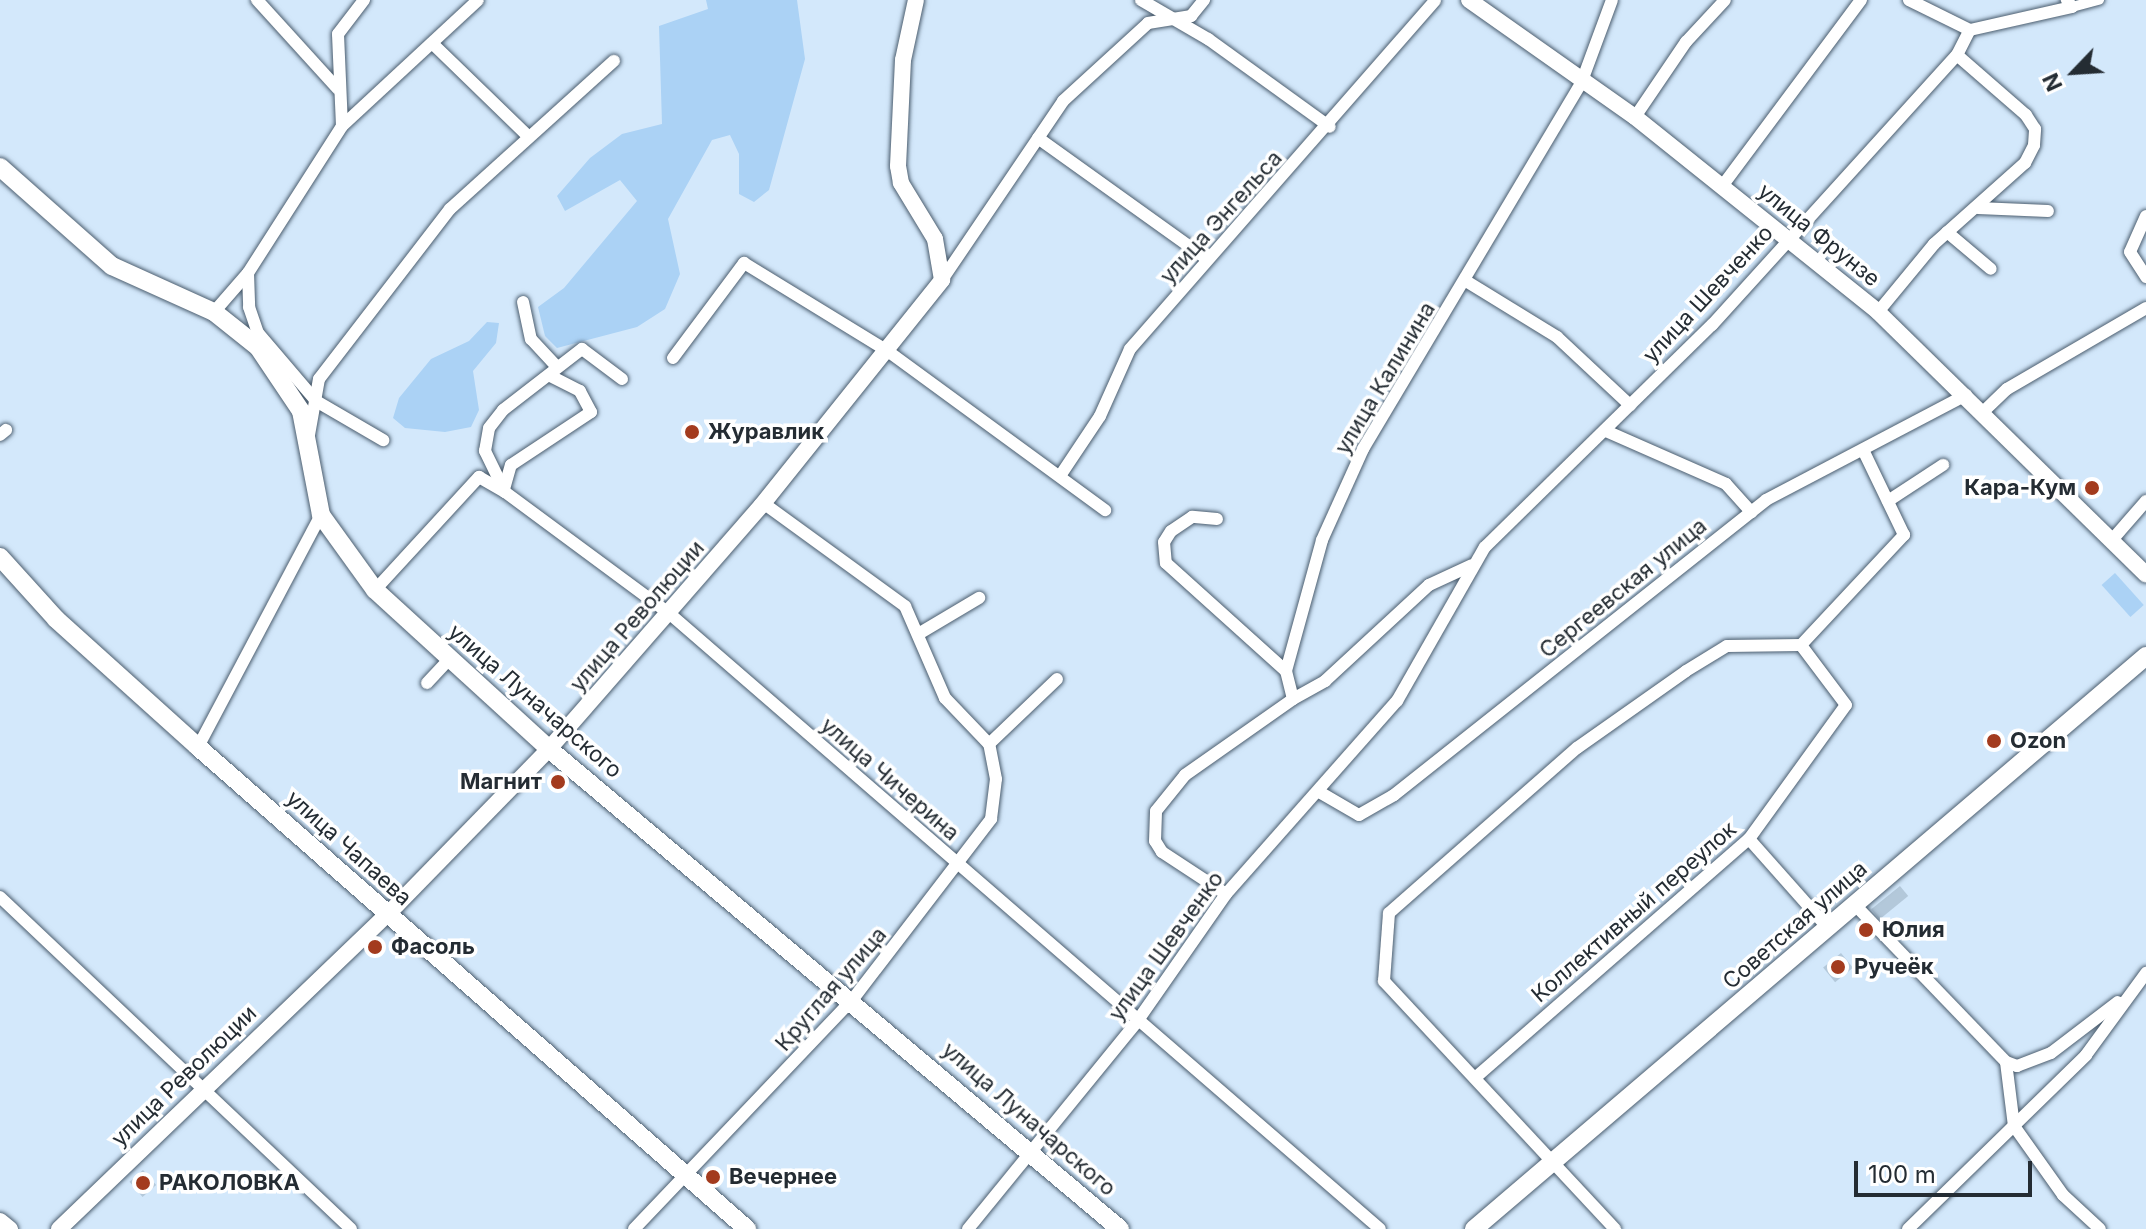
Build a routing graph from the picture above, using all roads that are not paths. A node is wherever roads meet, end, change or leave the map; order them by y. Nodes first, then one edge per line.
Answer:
1 (257, 0) edge
2 (364, 0) edge
3 (478, 0) edge
4 (916, 0) edge
5 (1141, 0) edge
6 (1204, 0) edge
7 (1435, 0) edge
8 (1469, 0) edge
9 (1612, 0) edge
10 (1725, 0) edge
11 (1861, 0) edge
12 (1909, 0) edge
13 (2099, 0) edge
14 (1930, 4) edge
15 (2069, 4) edge
16 (1177, 19) junction
17 (1970, 30) junction
18 (434, 45) junction
19 (1957, 55) junction
20 (614, 61) dead end
21 (1582, 81) junction
22 (338, 89) junction
23 (1635, 117) junction
24 (342, 126) junction
25 (1330, 127) junction
26 (526, 134) junction
27 (1038, 138) junction
28 (0, 167) edge
29 (1723, 185) junction
30 (1978, 208) junction
31 (2048, 211) dead end
32 (2146, 216) edge
33 (1947, 232) junction
34 (1787, 238) junction
35 (1207, 259) junction
36 (1991, 269) dead end
37 (248, 273) junction
38 (2146, 277) edge
39 (942, 280) junction
40 (1466, 281) junction
41 (523, 302) dead end
42 (2146, 308) edge
43 (214, 312) junction
44 (1878, 312) junction
45 (889, 352) junction
46 (673, 358) dead end
47 (553, 371) junction
48 (622, 379) dead end
49 (1966, 395) junction
50 (316, 401) junction
51 (1630, 405) junction
52 (1983, 412) junction
53 (1606, 431) junction
54 (308, 437) junction
55 (383, 440) dead end
56 (1864, 452) junction
57 (1943, 465) dead end
58 (1060, 476) junction
59 (505, 492) junction
60 (1888, 501) junction
61 (2146, 501) edge
62 (763, 503) junction
63 (1105, 510) dead end
64 (1751, 512) junction
65 (321, 515) junction
66 (1217, 519) dead end
67 (2112, 540) junction
68 (0, 557) edge
69 (1472, 565) junction
70 (2146, 574) edge
71 (375, 590) junction
72 (979, 598) dead end
73 (670, 614) junction
74 (920, 633) junction
75 (1801, 645) junction
76 (2146, 656) edge
77 (450, 658) junction
78 (1286, 671) junction
79 (1057, 679) dead end
80 (427, 683) dead end
81 (1293, 699) junction
82 (989, 744) junction
83 (198, 747) junction
84 (549, 749) junction
85 (1321, 793) junction
86 (1749, 839) junction
87 (959, 865) junction
88 (1226, 894) junction
89 (0, 897) edge
90 (1855, 905) junction
91 (387, 915) junction
92 (1828, 928) junction
93 (2146, 973) edge
94 (2128, 994) junction
95 (853, 999) junction
96 (1136, 1023) junction
97 (2006, 1062) junction
98 (1476, 1077) junction
99 (203, 1087) junction
100 (2014, 1126) junction
101 (1030, 1153) junction
102 (1554, 1163) junction
103 (687, 1175) junction
104 (0, 1221) edge
105 (10, 1229) edge
106 (59, 1229) edge
107 (351, 1229) edge
108 (634, 1229) edge
109 (747, 1229) edge
110 (968, 1229) edge
111 (1120, 1229) edge
112 (1380, 1229) edge
113 (1474, 1229) edge
114 (1615, 1229) edge
115 (1908, 1229) edge
116 (2100, 1229) edge

1 - 22 street
2 - 22 street
3 - 18 street
4 - 39 street
5 - 16 street
6 - 16 street
7 - 25 street, улица Энгельса
8 - 21 street, улица Фрунзе
9 - 21 street, улица Калинина
10 - 23 street
11 - 29 street
12 - 14 street
13 - 15 street
14 - 17 street
15 - 17 street
16 - 25 street
16 - 27 street
17 - 19 street, улица Шевченко
18 - 24 street
18 - 26 street
19 - 30 street
19 - 34 street, улица Шевченко
20 - 26 street
21 - 23 street, улица Фрунзе
21 - 40 street, улица Калинина
22 - 24 street
23 - 29 street, улица Фрунзе
24 - 37 street
25 - 35 street, улица Энгельса
26 - 50 street
27 - 35 street
27 - 39 street
28 - 43 main road, улица Луначарского
29 - 34 street, улица Фрунзе
30 - 31 street
30 - 33 street
32 - 38 street
33 - 36 street
33 - 44 street
34 - 44 street, улица Фрунзе
34 - 51 street, улица Шевченко
35 - 58 street, улица Энгельса
37 - 43 street
37 - 50 street
39 - 45 street, улица Революции
40 - 51 street
40 - 78 street, улица Калинина
41 - 47 street
42 - 52 street
43 - 54 main road, улица Луначарского
44 - 49 street, улица Фрунзе
45 - 46 street
45 - 58 street
45 - 62 street, улица Революции
47 - 48 street
47 - 59 street
47 - 59 street
49 - 52 street, улица Фрунзе
49 - 56 street, Сергеевская улица
50 - 54 street
50 - 55 street
51 - 53 street, улица Шевченко
52 - 67 street, улица Фрунзе
53 - 64 street
53 - 69 street, улица Шевченко
54 - 65 main road, улица Луначарского
56 - 60 street
56 - 64 street, Сергеевская улица
57 - 60 street
58 - 63 street
59 - 71 street, улица Чичерина
59 - 73 street, улица Чичерина
60 - 75 street
61 - 67 street
62 - 73 street, улица Революции
62 - 74 street
64 - 85 street, Сергеевская улица
65 - 71 main road, улица Луначарского
65 - 83 street
66 - 78 street
67 - 70 street, улица Фрунзе
68 - 83 main road, улица Чапаева
69 - 81 street, улица Шевченко
69 - 85 street, улица Шевченко
71 - 77 main road, улица Луначарского
72 - 74 street
73 - 84 street, улица Революции
73 - 87 street, улица Чичерина
74 - 82 street
75 - 86 street, Коллективный переулок
75 - 98 street
76 - 90 main road, Советская улица
77 - 80 street
77 - 84 main road, улица Луначарского
78 - 81 street, улица Калинина
79 - 82 street
81 - 88 street
82 - 87 street, Круглая улица
83 - 91 main road, улица Чапаева
84 - 91 street, улица Революции
84 - 95 main road, улица Луначарского
85 - 88 street, улица Шевченко
86 - 92 street
86 - 98 street, Коллективный переулок
87 - 95 street, Круглая улица
87 - 96 street, улица Чичерина
88 - 96 street, улица Шевченко
89 - 99 street
90 - 92 main road, Советская улица
90 - 97 street
91 - 99 street, улица Революции
91 - 103 main road, улица Чапаева
92 - 102 main road, Советская улица
93 - 94 street
94 - 97 street
94 - 100 street
95 - 101 main road, улица Луначарского
95 - 103 street, Круглая улица
96 - 101 street, улица Шевченко
96 - 112 street, улица Чичерина
97 - 100 street
98 - 102 street
99 - 106 street, улица Революции
99 - 107 street
100 - 115 street
100 - 116 street
101 - 110 street, улица Шевченко
101 - 111 main road, улица Луначарского
102 - 113 main road, Советская улица
102 - 114 street
103 - 108 street, Круглая улица
103 - 109 main road, улица Чапаева
104 - 105 street

